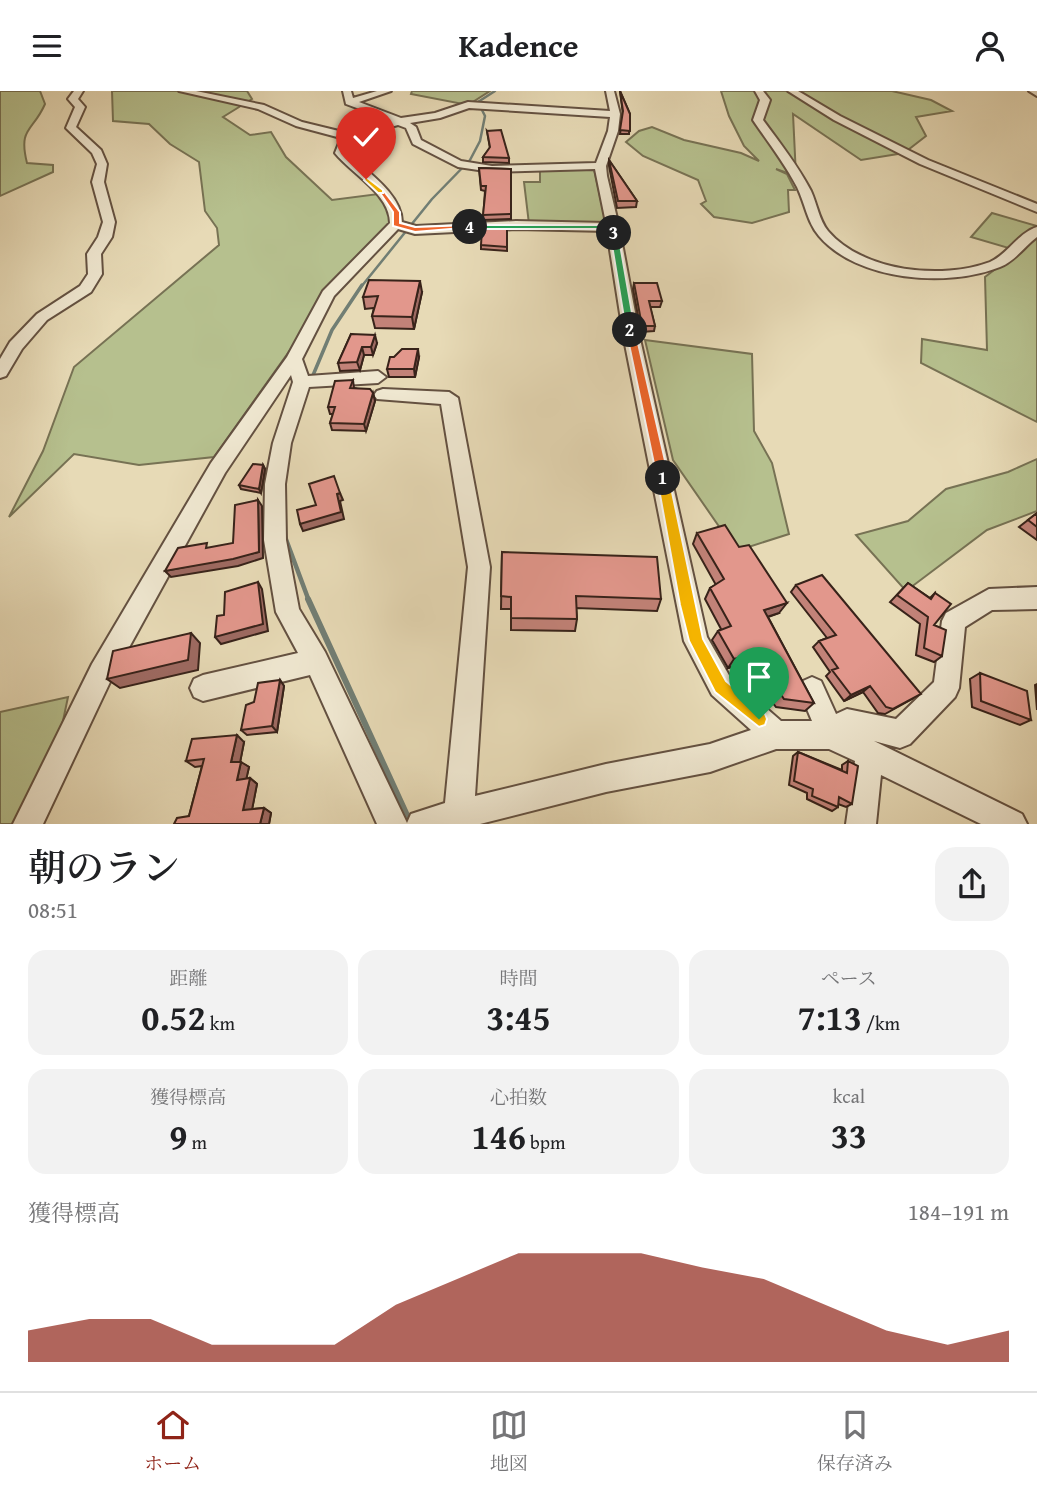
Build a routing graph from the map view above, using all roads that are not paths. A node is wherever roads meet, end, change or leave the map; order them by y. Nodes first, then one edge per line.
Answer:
1 (79, 91) edge
2 (183, 91) edge
3 (347, 91) edge
4 (387, 91) edge
5 (610, 91) edge
6 (759, 91) edge
7 (792, 91) edge
8 (372, 92) edge
9 (349, 103) junction
10 (615, 114) junction
11 (401, 121) junction
12 (348, 136) junction
13 (600, 166) junction
14 (1037, 208) edge
15 (405, 227) junction
16 (613, 227) junction
17 (1037, 231) edge
18 (294, 359) junction
19 (0, 372) edge
20 (307, 381) junction
21 (1037, 598) edge
22 (316, 661) junction
23 (203, 688) dead end
24 (812, 690) dead end
25 (776, 735) junction
26 (831, 735) junction
27 (870, 754) junction
28 (462, 819) edge
29 (425, 823) edge
30 (28, 824) edge
31 (393, 824) edge
32 (861, 824) edge
33 (1012, 824) edge

1 - 19 street
2 - 12 street
3 - 9 street
4 - 8 street
5 - 10 street
6 - 17 street
7 - 14 street
8 - 9 street
9 - 11 street
10 - 11 street
10 - 13 street
11 - 12 street
11 - 13 street
12 - 15 street
13 - 16 street
15 - 16 street
15 - 18 street
16 - 25 street
18 - 20 street
18 - 30 street
20 - 22 street
20 - 28 street
21 - 26 street
22 - 23 street
22 - 31 street
24 - 26 street
25 - 26 street
25 - 28 street
26 - 27 street
27 - 32 street
27 - 33 street
28 - 29 street

